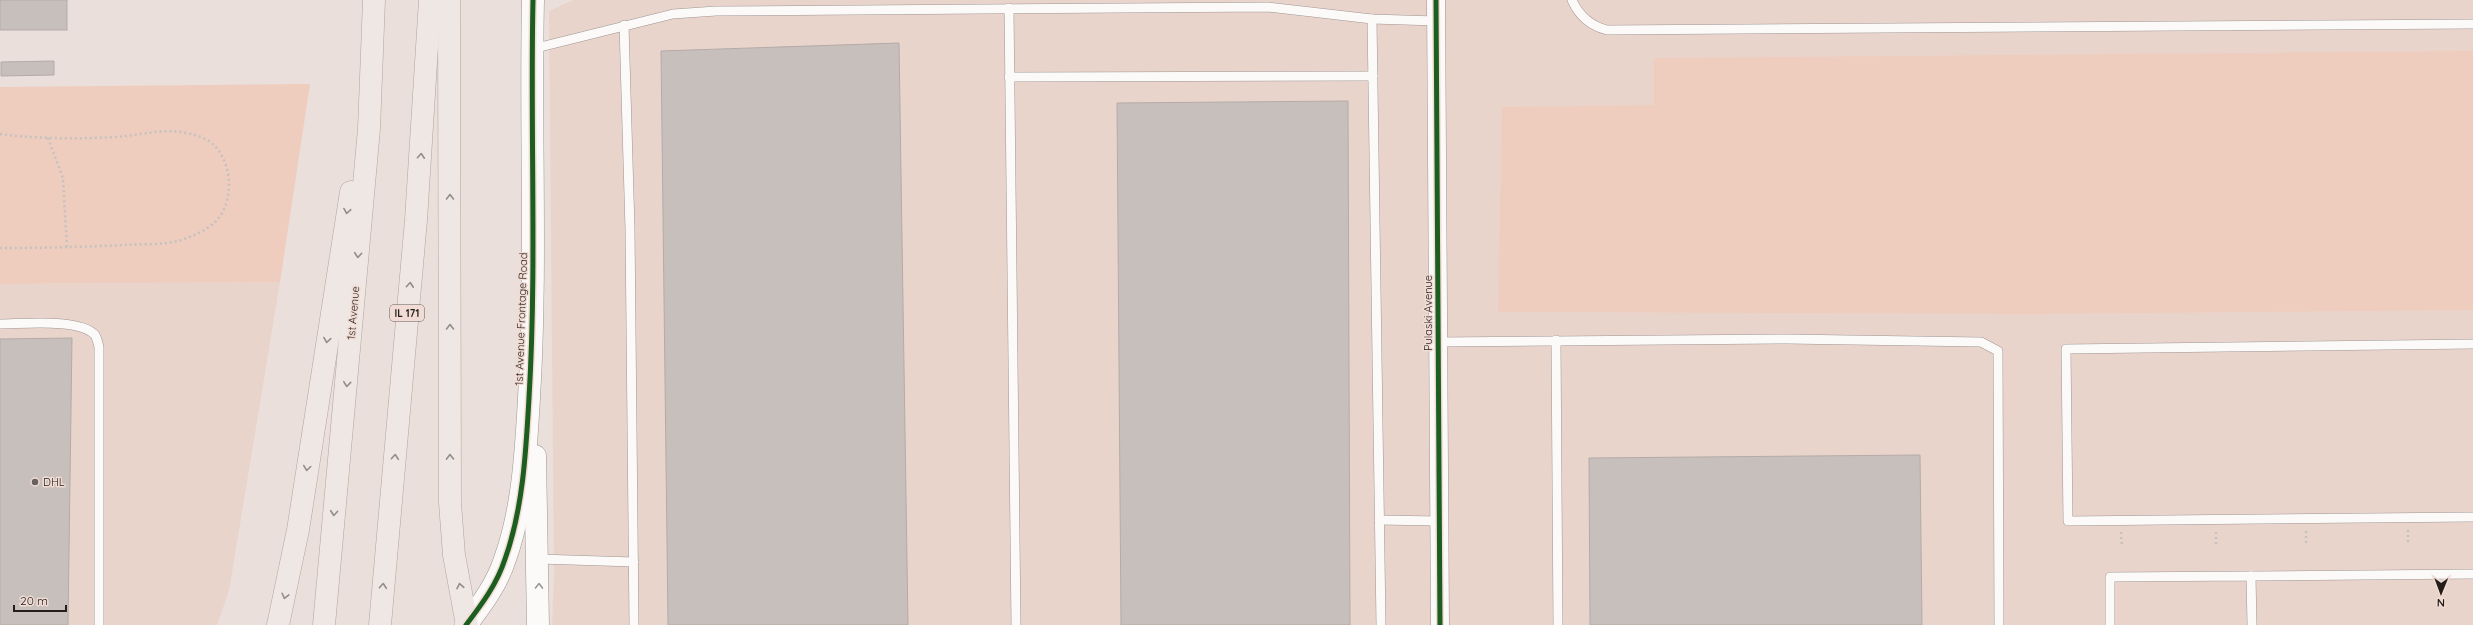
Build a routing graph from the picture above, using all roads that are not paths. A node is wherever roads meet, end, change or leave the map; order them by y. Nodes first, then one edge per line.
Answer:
1 (374, 0) edge
2 (430, 0) edge
3 (449, 0) edge
4 (533, 0) edge
5 (1436, 0) edge
6 (1572, 0) edge
7 (1009, 8) junction
8 (1372, 19) junction
9 (1436, 21) junction
10 (2473, 24) edge
11 (624, 25) junction
12 (373, 34) junction
13 (532, 49) junction
14 (1373, 76) junction
15 (1009, 77) junction
16 (0, 324) edge
17 (1556, 340) junction
18 (1438, 342) junction
19 (2473, 344) edge
20 (532, 353) junction
21 (2473, 517) edge
22 (1379, 520) junction
23 (1439, 522) junction
24 (538, 559) junction
25 (634, 562) junction
26 (2473, 574) edge
27 (2251, 576) junction
28 (99, 625) edge
29 (278, 625) edge
30 (324, 625) edge
31 (380, 625) edge
32 (467, 625) edge
33 (538, 625) edge
34 (634, 625) edge
35 (1016, 625) edge
36 (1381, 625) edge
37 (1440, 625) edge
38 (1558, 625) edge
39 (1999, 625) edge
40 (2110, 625) edge
41 (2252, 625) edge

1 - 12 main road, 1st Avenue
31 -> 2 main road, IL 171
32 -> 3 main road
4 - 13 street, 1st Avenue Frontage Road
5 - 9 street, Pulaski Avenue
6 - 10 lane
7 - 8 lane
7 - 11 lane
7 - 15 lane
8 - 9 lane
8 - 14 lane
9 - 18 street, Pulaski Avenue
11 - 13 lane
11 - 25 lane
12 -> 29 main road
12 -> 30 main road, 1st Avenue
13 - 20 street, 1st Avenue Frontage Road
14 - 15 lane
14 - 22 lane
15 - 35 lane
16 - 28 lane
17 - 18 lane
17 - 38 lane
17 - 39 lane
18 - 23 street, Pulaski Avenue
19 - 21 lane
20 - 24 street, 1st Avenue Frontage Road
20 - 32 street, 1st Avenue Frontage Road
22 - 23 lane
22 - 36 lane
23 - 37 street, Pulaski Avenue
24 - 25 lane
33 -> 24 street, 1st Avenue Frontage Road
25 - 34 lane
26 - 27 lane
27 - 40 lane
27 - 41 lane

